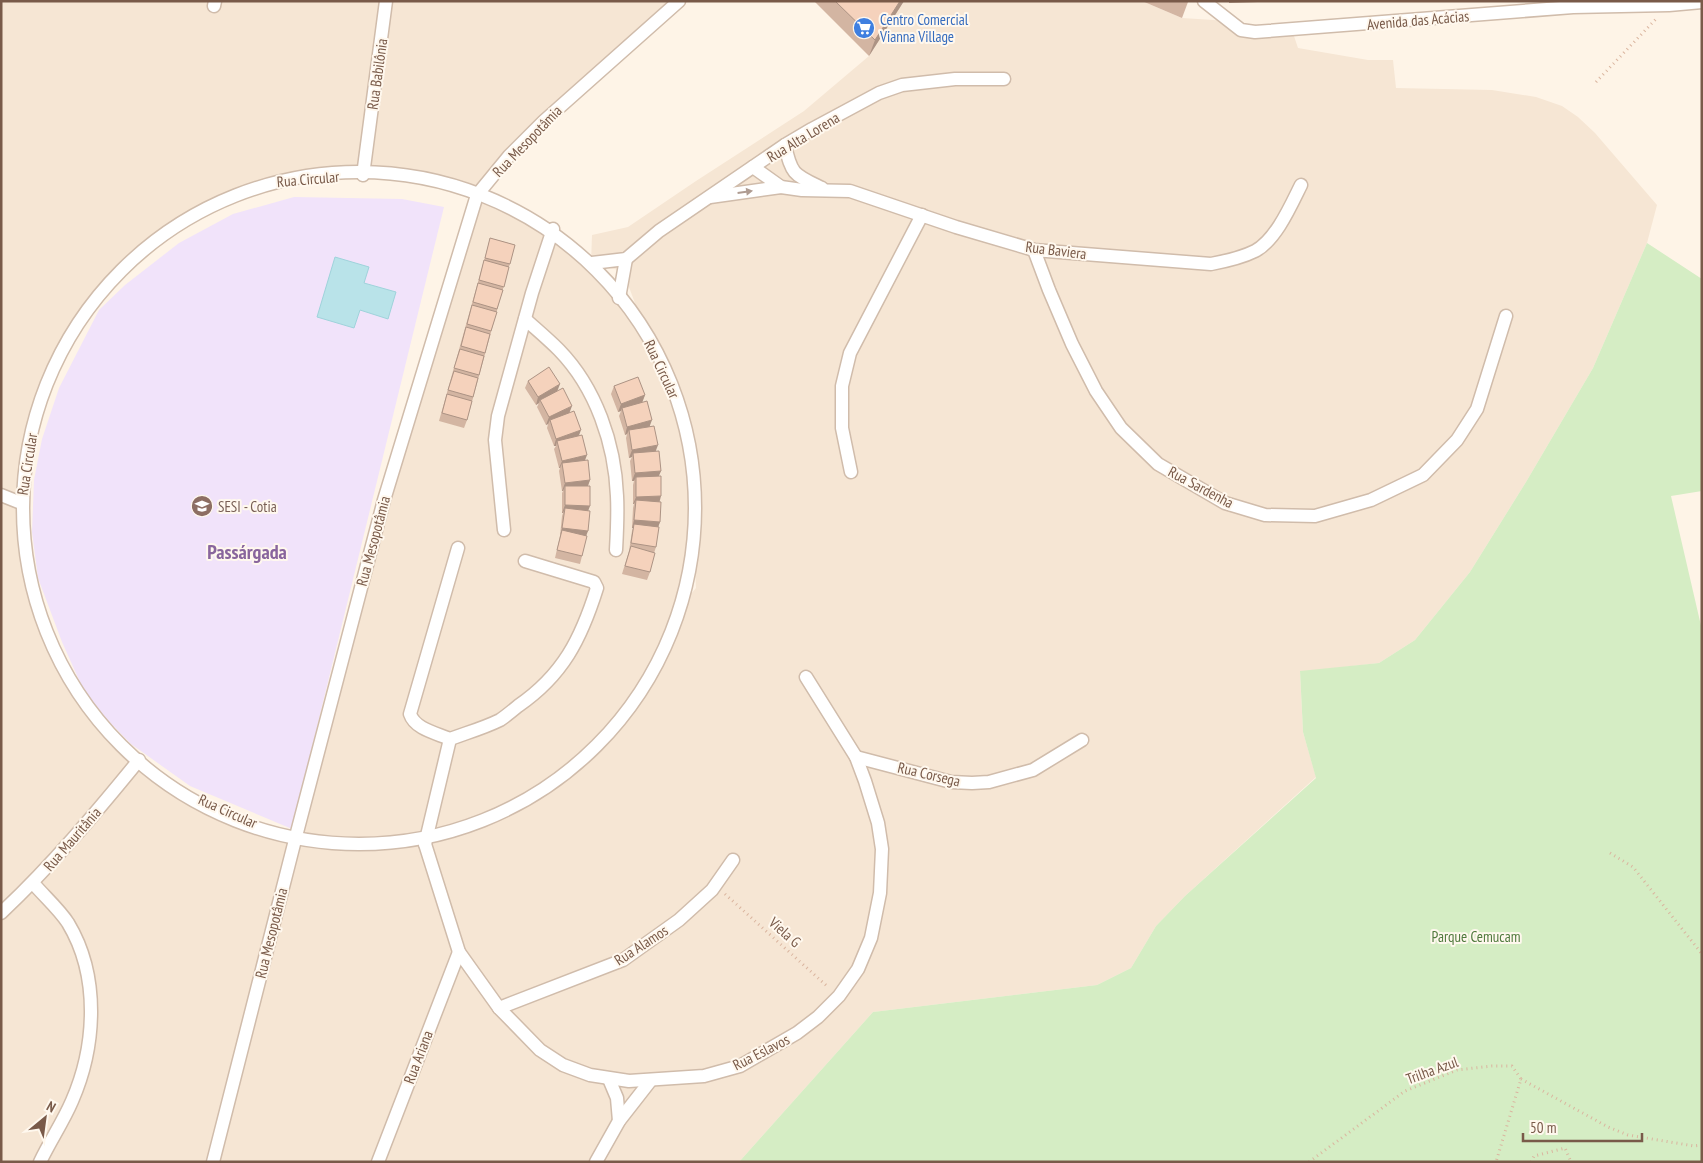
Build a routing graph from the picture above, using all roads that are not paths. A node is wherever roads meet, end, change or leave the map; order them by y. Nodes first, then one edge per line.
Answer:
1 (386, 1) edge
2 (679, 1) edge
3 (1204, 1) edge
4 (1702, 2) edge
5 (1004, 78) dead end
6 (785, 145) junction
7 (753, 167) junction
8 (363, 175) junction
9 (1301, 185) dead end
10 (782, 187) junction
11 (824, 189) junction
12 (478, 195) junction
13 (708, 197) junction
14 (922, 215) junction
15 (553, 229) junction
16 (1034, 250) junction
17 (626, 259) junction
18 (592, 263) junction
19 (619, 298) junction
20 (1506, 316) dead end
21 (525, 319) junction
22 (851, 472) dead end
23 (1, 495) edge
24 (21, 503) junction
25 (504, 530) dead end
26 (458, 548) dead end
27 (616, 550) dead end
28 (525, 561) dead end
29 (806, 677) dead end
30 (450, 739) junction
31 (1082, 740) dead end
32 (856, 756) junction
33 (139, 760) junction
34 (295, 840) junction
35 (425, 844) junction
36 (733, 860) dead end
37 (33, 883) junction
38 (1, 913) edge
39 (459, 952) junction
40 (499, 1008) junction
41 (609, 1079) junction
42 (651, 1080) junction
43 (619, 1121) junction
44 (40, 1162) edge
45 (213, 1162) edge
46 (378, 1162) edge
47 (596, 1162) edge

1 - 8 street, Rua Babilônia
2 - 12 street, Rua Mesopotâmia
3 - 4 street, Avenida das Acácias
5 - 6 street, Rua Alta Lorena
6 - 7 street, Rua Alta Lorena
6 - 11 street
7 - 10 street, Rua Baviera
7 - 13 street, Rua Alta Lorena
8 - 12 street, Rua Circular
8 - 24 street, Rua Circular
9 - 16 street, Rua Baviera
10 - 11 street, Rua Baviera
13 -> 10 street, Rua Baviera
11 - 14 street, Rua Baviera
12 - 15 street, Rua Circular
12 - 34 street, Rua Mesopotâmia
13 - 17 street, Rua Alta Lorena
14 - 16 street, Rua Baviera
14 - 22 street
15 - 18 street, Rua Circular
15 - 21 street
16 - 20 street, Rua Sardenha
17 - 18 street
17 - 19 street
18 - 19 street, Rua Circular
19 - 35 street, Rua Circular
21 - 25 street
21 - 27 street
23 - 24 street
24 - 33 street, Rua Circular
26 - 30 street
28 - 30 street
29 - 32 street, Rua Eslavos
30 - 35 street
31 - 32 street, Rua Corsega
32 - 42 street, Rua Eslavos
33 - 34 street, Rua Circular
33 - 37 street, Rua Mauritânia
34 - 35 street, Rua Circular
34 - 45 street, Rua Mesopotâmia
35 - 39 street, Rua Eslavos
36 - 40 street, Rua Alamos
37 - 38 street, Rua Mauritânia
37 - 44 street
39 - 40 street, Rua Eslavos
39 - 46 street, Rua Ariana
40 - 41 street, Rua Eslavos
41 - 42 street, Rua Eslavos
41 - 43 street
42 - 43 street
43 - 47 street

